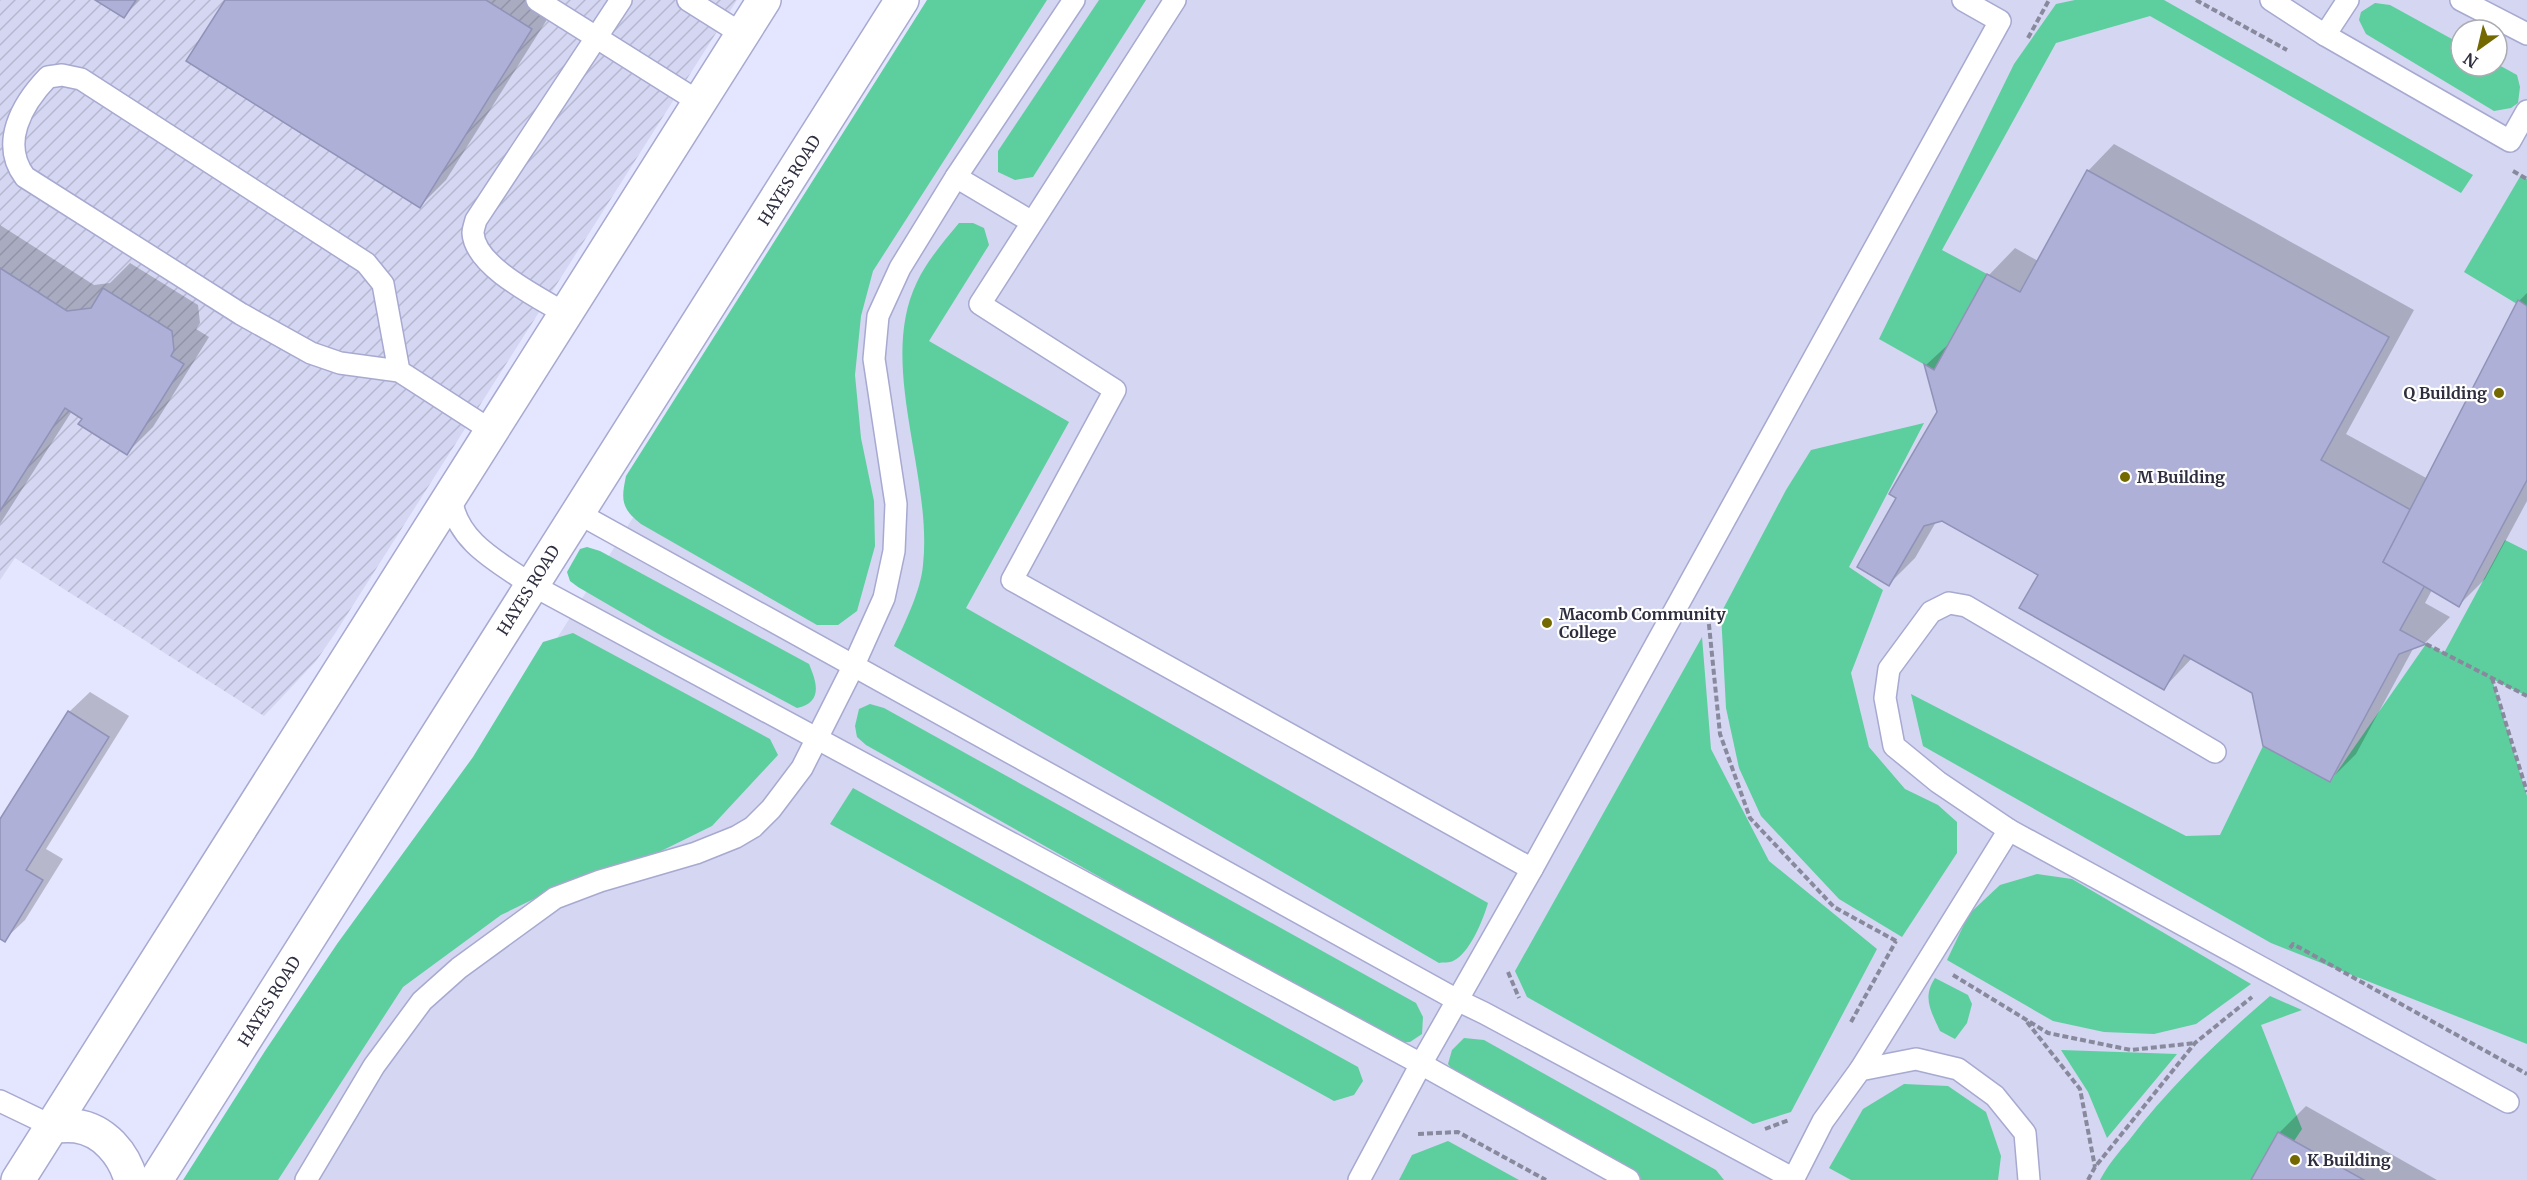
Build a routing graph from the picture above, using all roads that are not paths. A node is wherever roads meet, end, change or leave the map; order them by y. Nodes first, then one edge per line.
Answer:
1 (537, 0) edge
2 (621, 0) edge
3 (688, 0) edge
4 (764, 0) edge
5 (902, 0) edge
6 (1074, 0) edge
7 (1175, 0) edge
8 (1963, 0) edge
9 (2271, 0) edge
10 (2348, 0) edge
11 (2461, 0) edge
12 (742, 34) junction
13 (2527, 34) edge
14 (2325, 35) junction
15 (597, 38) junction
16 (699, 102) junction
17 (2527, 111) edge
18 (956, 177) junction
19 (1032, 222) junction
20 (566, 314) junction
21 (399, 371) junction
22 (492, 431) junction
23 (451, 496) junction
24 (576, 512) junction
25 (532, 585) junction
26 (854, 667) junction
27 (819, 740) junction
28 (2215, 752) dead end
29 (2009, 830) junction
30 (1532, 869) junction
31 (1457, 1000) junction
32 (1421, 1064) junction
33 (1860, 1070) junction
34 (0, 1101) edge
35 (2508, 1102) dead end
36 (52, 1126) junction
37 (1794, 1179) edge
38 (18, 1180) edge
39 (131, 1180) edge
40 (156, 1180) edge
41 (306, 1180) edge
42 (1359, 1180) edge
43 (1629, 1180) edge
44 (2029, 1180) edge

1 - 15 lane
2 - 15 lane
3 - 12 lane
4 - 12 street
5 - 24 street, HAYES ROAD
6 - 18 lane
7 - 19 lane
8 - 30 lane
9 - 14 lane
10 - 14 lane
11 - 13 lane
12 - 16 street
14 - 17 lane
15 - 16 lane
15 - 20 lane
16 - 20 street
18 - 19 lane
18 - 26 lane
19 - 30 lane
20 - 22 street
21 - 21 lane
21 - 22 lane
22 - 23 street
23 - 25 lane
23 - 36 street
24 - 25 street, HAYES ROAD
24 - 26 lane
25 - 27 lane
25 - 40 street, HAYES ROAD
26 - 27 lane
26 - 31 lane
27 - 32 lane
27 - 41 lane
28 - 29 lane
29 - 33 lane
29 - 35 lane
30 - 31 lane
31 - 32 lane
31 - 37 lane
32 - 42 lane
32 - 43 lane
33 - 37 lane
33 - 44 lane
34 - 36 lane
36 - 38 street
36 - 39 street

